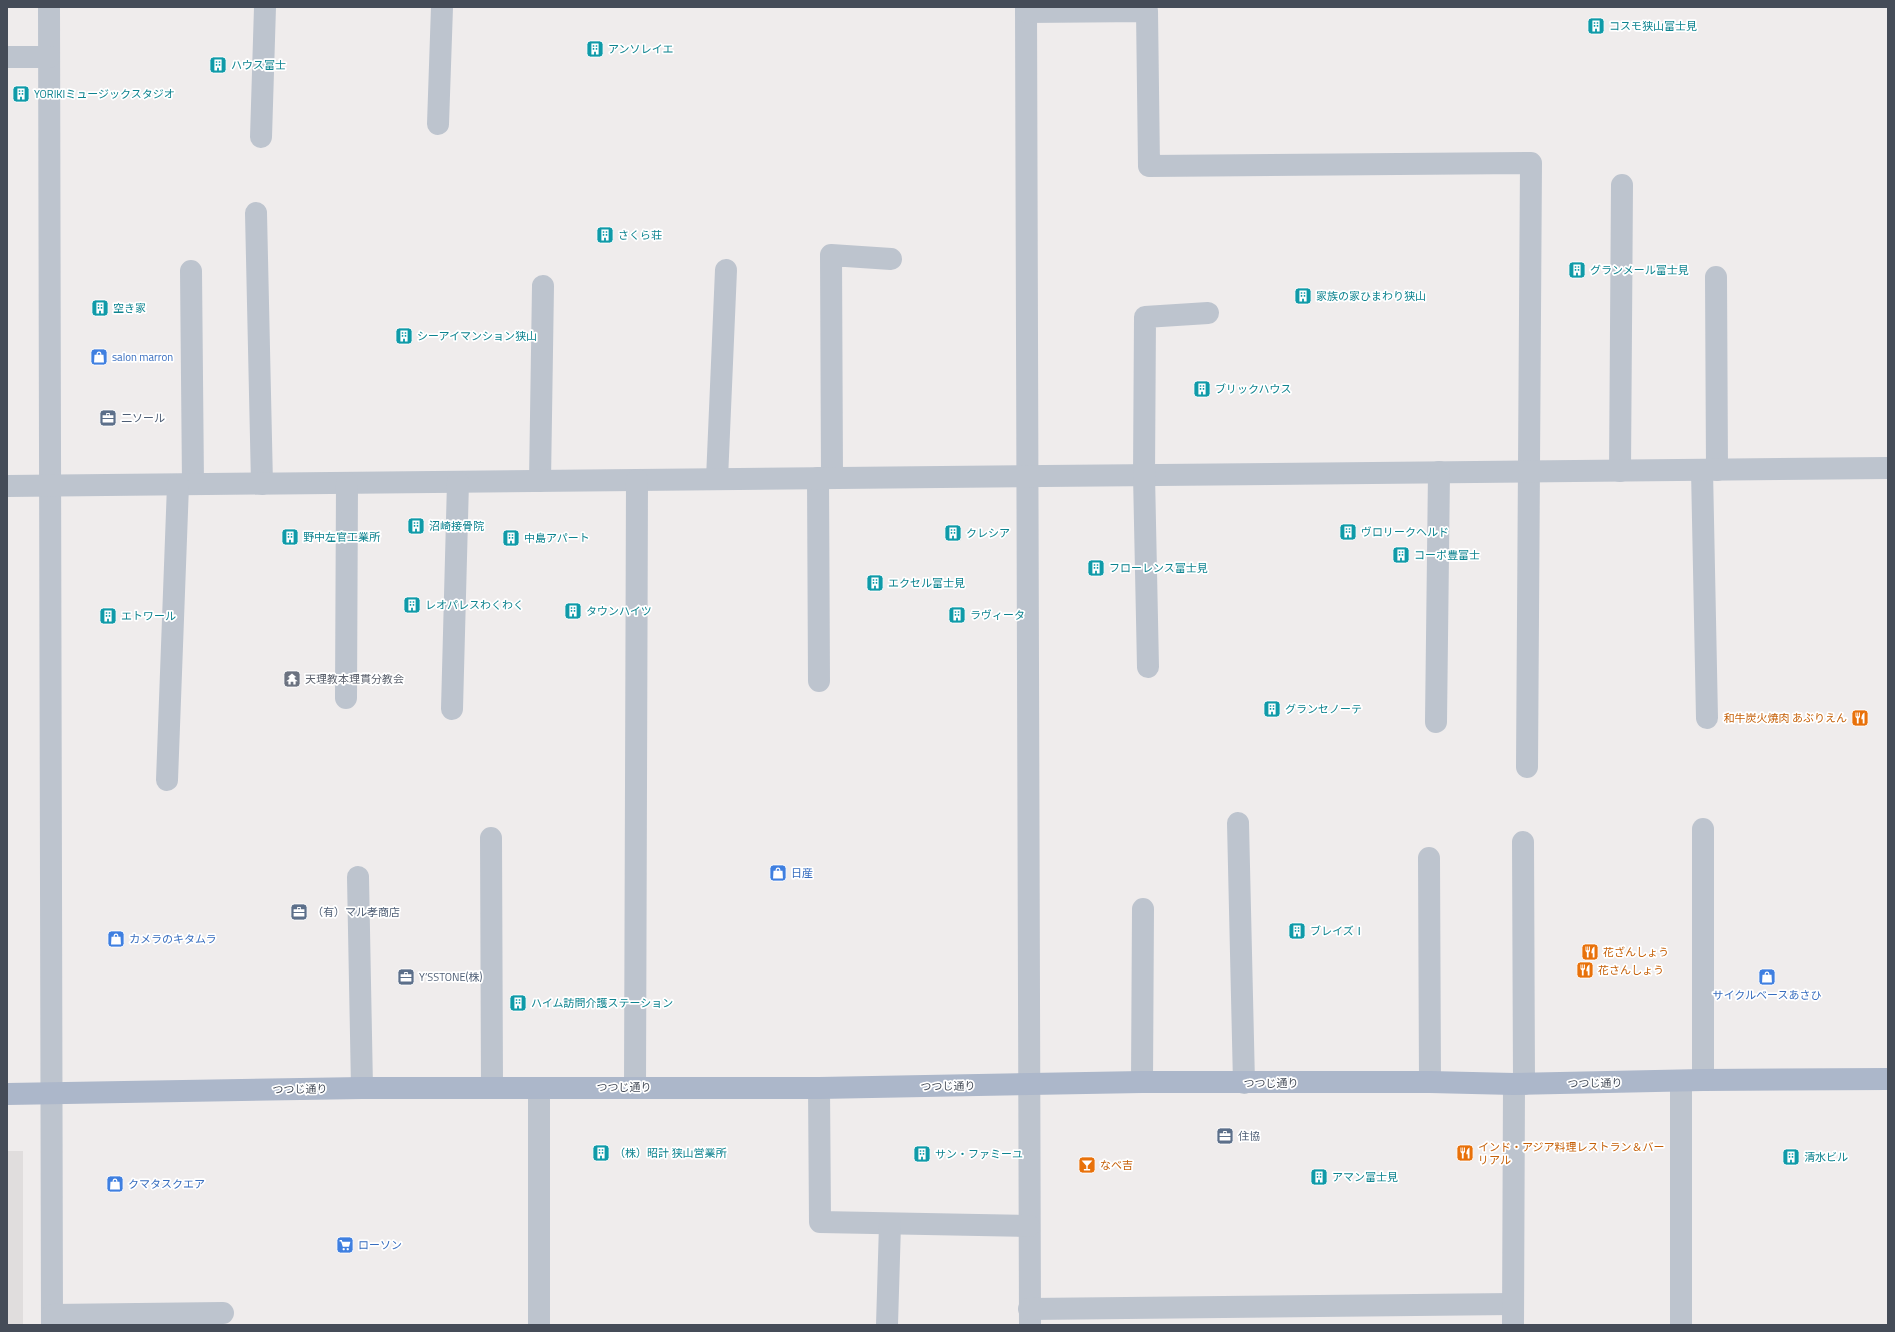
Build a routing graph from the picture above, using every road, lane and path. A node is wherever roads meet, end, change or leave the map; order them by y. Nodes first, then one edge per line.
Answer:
1 (49, 7) edge
2 (265, 7) edge
3 (442, 7) edge
4 (1026, 9) edge
5 (49, 56) junction
6 (7, 57) edge
7 (438, 124) dead end
8 (261, 137) dead end
9 (1622, 185) dead end
10 (256, 212) dead end
11 (891, 259) dead end
12 (726, 270) dead end
13 (191, 271) dead end
14 (1716, 278) dead end
15 (543, 286) dead end
16 (1208, 313) dead end
17 (1888, 468) edge
18 (1710, 470) junction
19 (1528, 471) junction
20 (1620, 471) junction
21 (1439, 472) junction
22 (1144, 475) junction
23 (1027, 476) junction
24 (825, 478) junction
25 (717, 479) junction
26 (636, 480) junction
27 (540, 481) junction
28 (458, 482) junction
29 (347, 483) junction
30 (186, 484) junction
31 (262, 484) junction
32 (7, 486) edge
33 (50, 486) junction
34 (1148, 667) dead end
35 (819, 681) dead end
36 (346, 698) dead end
37 (452, 709) dead end
38 (1707, 718) dead end
39 (1436, 722) dead end
40 (1527, 767) dead end
41 (167, 780) dead end
42 (1238, 823) dead end
43 (1703, 829) dead end
44 (491, 838) dead end
45 (1524, 842) dead end
46 (1429, 858) dead end
47 (358, 877) dead end
48 (1143, 909) dead end
49 (1888, 1079) edge
50 (1703, 1080) junction
51 (1681, 1081) junction
52 (1142, 1082) junction
53 (1430, 1082) junction
54 (1244, 1083) junction
55 (1519, 1084) junction
56 (1029, 1085) junction
57 (492, 1087) junction
58 (635, 1087) junction
59 (362, 1088) junction
60 (539, 1088) junction
61 (819, 1088) junction
62 (7, 1094) edge
63 (51, 1094) junction
64 (890, 1224) junction
65 (1029, 1226) junction
66 (223, 1313) dead end
67 (1513, 1315) edge
68 (1030, 1317) edge
69 (52, 1320) edge
70 (539, 1325) edge
71 (887, 1325) edge
72 (1682, 1325) edge

1 - 5 street
2 - 8 street
3 - 7 street
4 - 19 street
4 - 23 street
5 - 6 street
5 - 33 street
9 - 20 street
10 - 31 street
11 - 24 street
12 - 25 street
13 - 30 street
14 - 18 street
15 - 27 street
16 - 22 street
17 - 18 street
18 - 20 street
18 - 38 street
19 - 20 street
19 - 21 street
19 - 40 street
21 - 22 street
21 - 39 street
22 - 23 street
22 - 34 street
23 - 24 street
23 - 56 street
24 - 25 street
24 - 35 street
25 - 26 street
26 - 27 street
26 - 58 street
27 - 28 street
28 - 29 street
28 - 37 street
29 - 31 street
29 - 36 street
30 - 31 street
30 - 33 street
30 - 41 street
32 - 33 street
33 - 63 street
42 - 54 street
43 - 50 street
44 - 57 street
45 - 55 street
46 - 53 street
47 - 59 street
48 - 52 street
49 - 50 main road, つつじ通り
50 - 51 main road, つつじ通り
51 - 55 main road, つつじ通り
51 - 72 street
52 - 54 main road, つつじ通り
52 - 56 main road, つつじ通り
53 - 54 main road, つつじ通り
53 - 55 main road, つつじ通り
55 - 67 street
56 - 61 main road, つつじ通り
56 - 65 street
57 - 59 main road, つつじ通り
57 - 60 main road, つつじ通り
58 - 60 main road, つつじ通り
58 - 61 main road, つつじ通り
59 - 63 main road, つつじ通り
60 - 70 street
61 - 64 street
62 - 63 main road, つつじ通り
63 - 69 street
64 - 65 street
64 - 71 street
65 - 68 street
66 - 69 street
67 - 68 street

